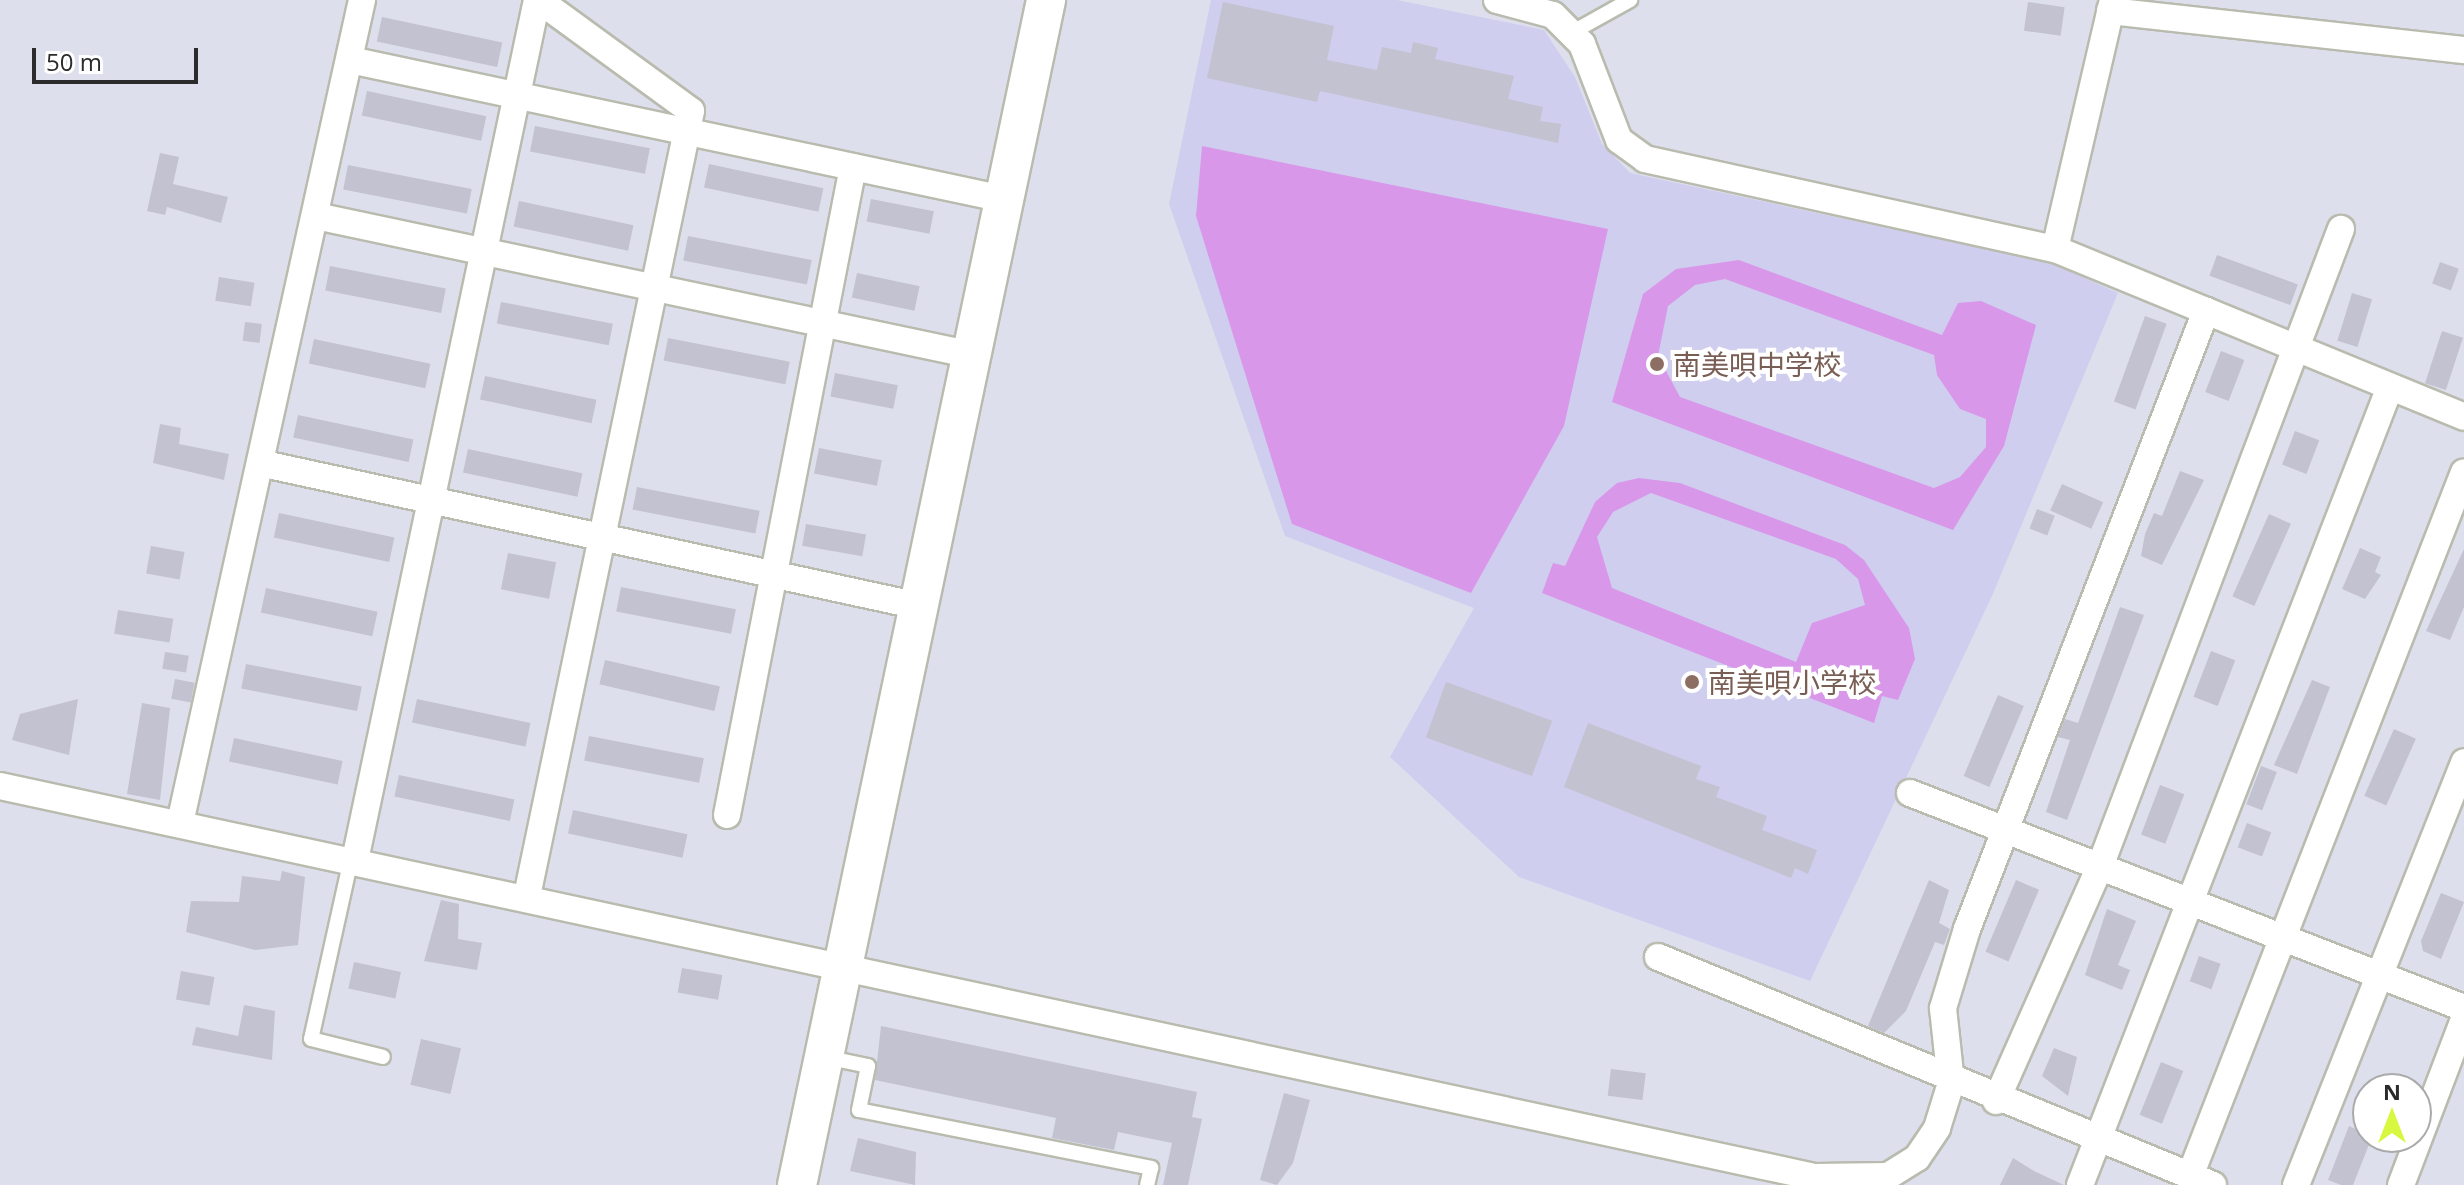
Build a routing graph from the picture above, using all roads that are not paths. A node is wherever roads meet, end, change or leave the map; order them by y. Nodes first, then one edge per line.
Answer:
1 (362, 0) edge
2 (538, 0) edge
3 (1046, 0) edge
4 (1630, 0) edge
5 (1513, 2) edge
6 (2112, 6) edge
7 (1571, 33) junction
8 (2464, 50) edge
9 (350, 60) junction
10 (514, 95) junction
11 (687, 132) junction
12 (853, 167) junction
13 (1004, 199) junction
14 (316, 216) junction
15 (2341, 229) dead end
16 (2055, 249) junction
17 (484, 253) junction
18 (654, 290) junction
19 (2206, 311) junction
20 (822, 324) junction
21 (2298, 350) junction
22 (972, 355) junction
23 (2390, 387) junction
24 (2464, 417) edge
25 (264, 464) junction
26 (2464, 472) edge
27 (432, 501) junction
28 (603, 539) junction
29 (770, 575) junction
30 (919, 606) junction
31 (2464, 762) edge
32 (0, 786) edge
33 (1910, 793) dead end
34 (727, 815) dead end
35 (180, 823) junction
36 (2005, 829) junction
37 (353, 860) junction
38 (2101, 864) junction
39 (527, 896) junction
40 (2194, 898) junction
41 (2285, 935) junction
42 (1658, 957) dead end
43 (837, 970) junction
44 (2382, 975) junction
45 (2464, 1008) edge
46 (2464, 1019) edge
47 (821, 1056) junction
48 (383, 1057) dead end
49 (1951, 1083) junction
50 (1996, 1101) junction
51 (2097, 1141) junction
52 (2201, 1181) edge
53 (797, 1185) edge
54 (1147, 1185) edge
55 (2080, 1185) edge
56 (2296, 1185) edge
57 (2401, 1185) edge

1 - 9 street
2 - 10 street
2 - 11 street
3 - 13 street
4 - 7 lane
5 - 7 street
6 - 8 street
6 - 16 street
7 - 16 street
9 - 10 street
9 - 14 street
10 - 11 street
10 - 17 street
11 - 12 street
11 - 18 street
12 - 13 street
12 - 20 street
13 - 22 street
14 - 17 street
14 - 25 street
15 - 21 street
16 - 19 street
17 - 18 street
17 - 27 street
18 - 20 street
18 - 28 street
19 - 21 street
19 - 36 street
20 - 22 street
20 - 29 street
21 - 23 street
21 - 38 street
22 - 30 street
23 - 24 street
23 - 40 street
25 - 27 street
25 - 35 street
26 - 41 street
27 - 28 street
27 - 37 street
28 - 29 street
28 - 39 street
29 - 30 street
29 - 34 street
30 - 43 street
31 - 44 street
32 - 35 street
33 - 36 street
35 - 37 street
36 - 38 street
36 - 49 street
37 - 39 street
37 - 48 lane
38 - 40 street
38 - 50 street
39 - 43 street
40 - 41 street
40 - 51 street
41 - 44 street
41 - 52 street
42 - 49 street
43 - 47 street
43 - 49 street
44 - 45 street
44 - 56 street
46 - 57 street
47 - 53 street
47 - 54 lane
49 - 50 street
50 - 51 street
51 - 52 street
51 - 55 street

